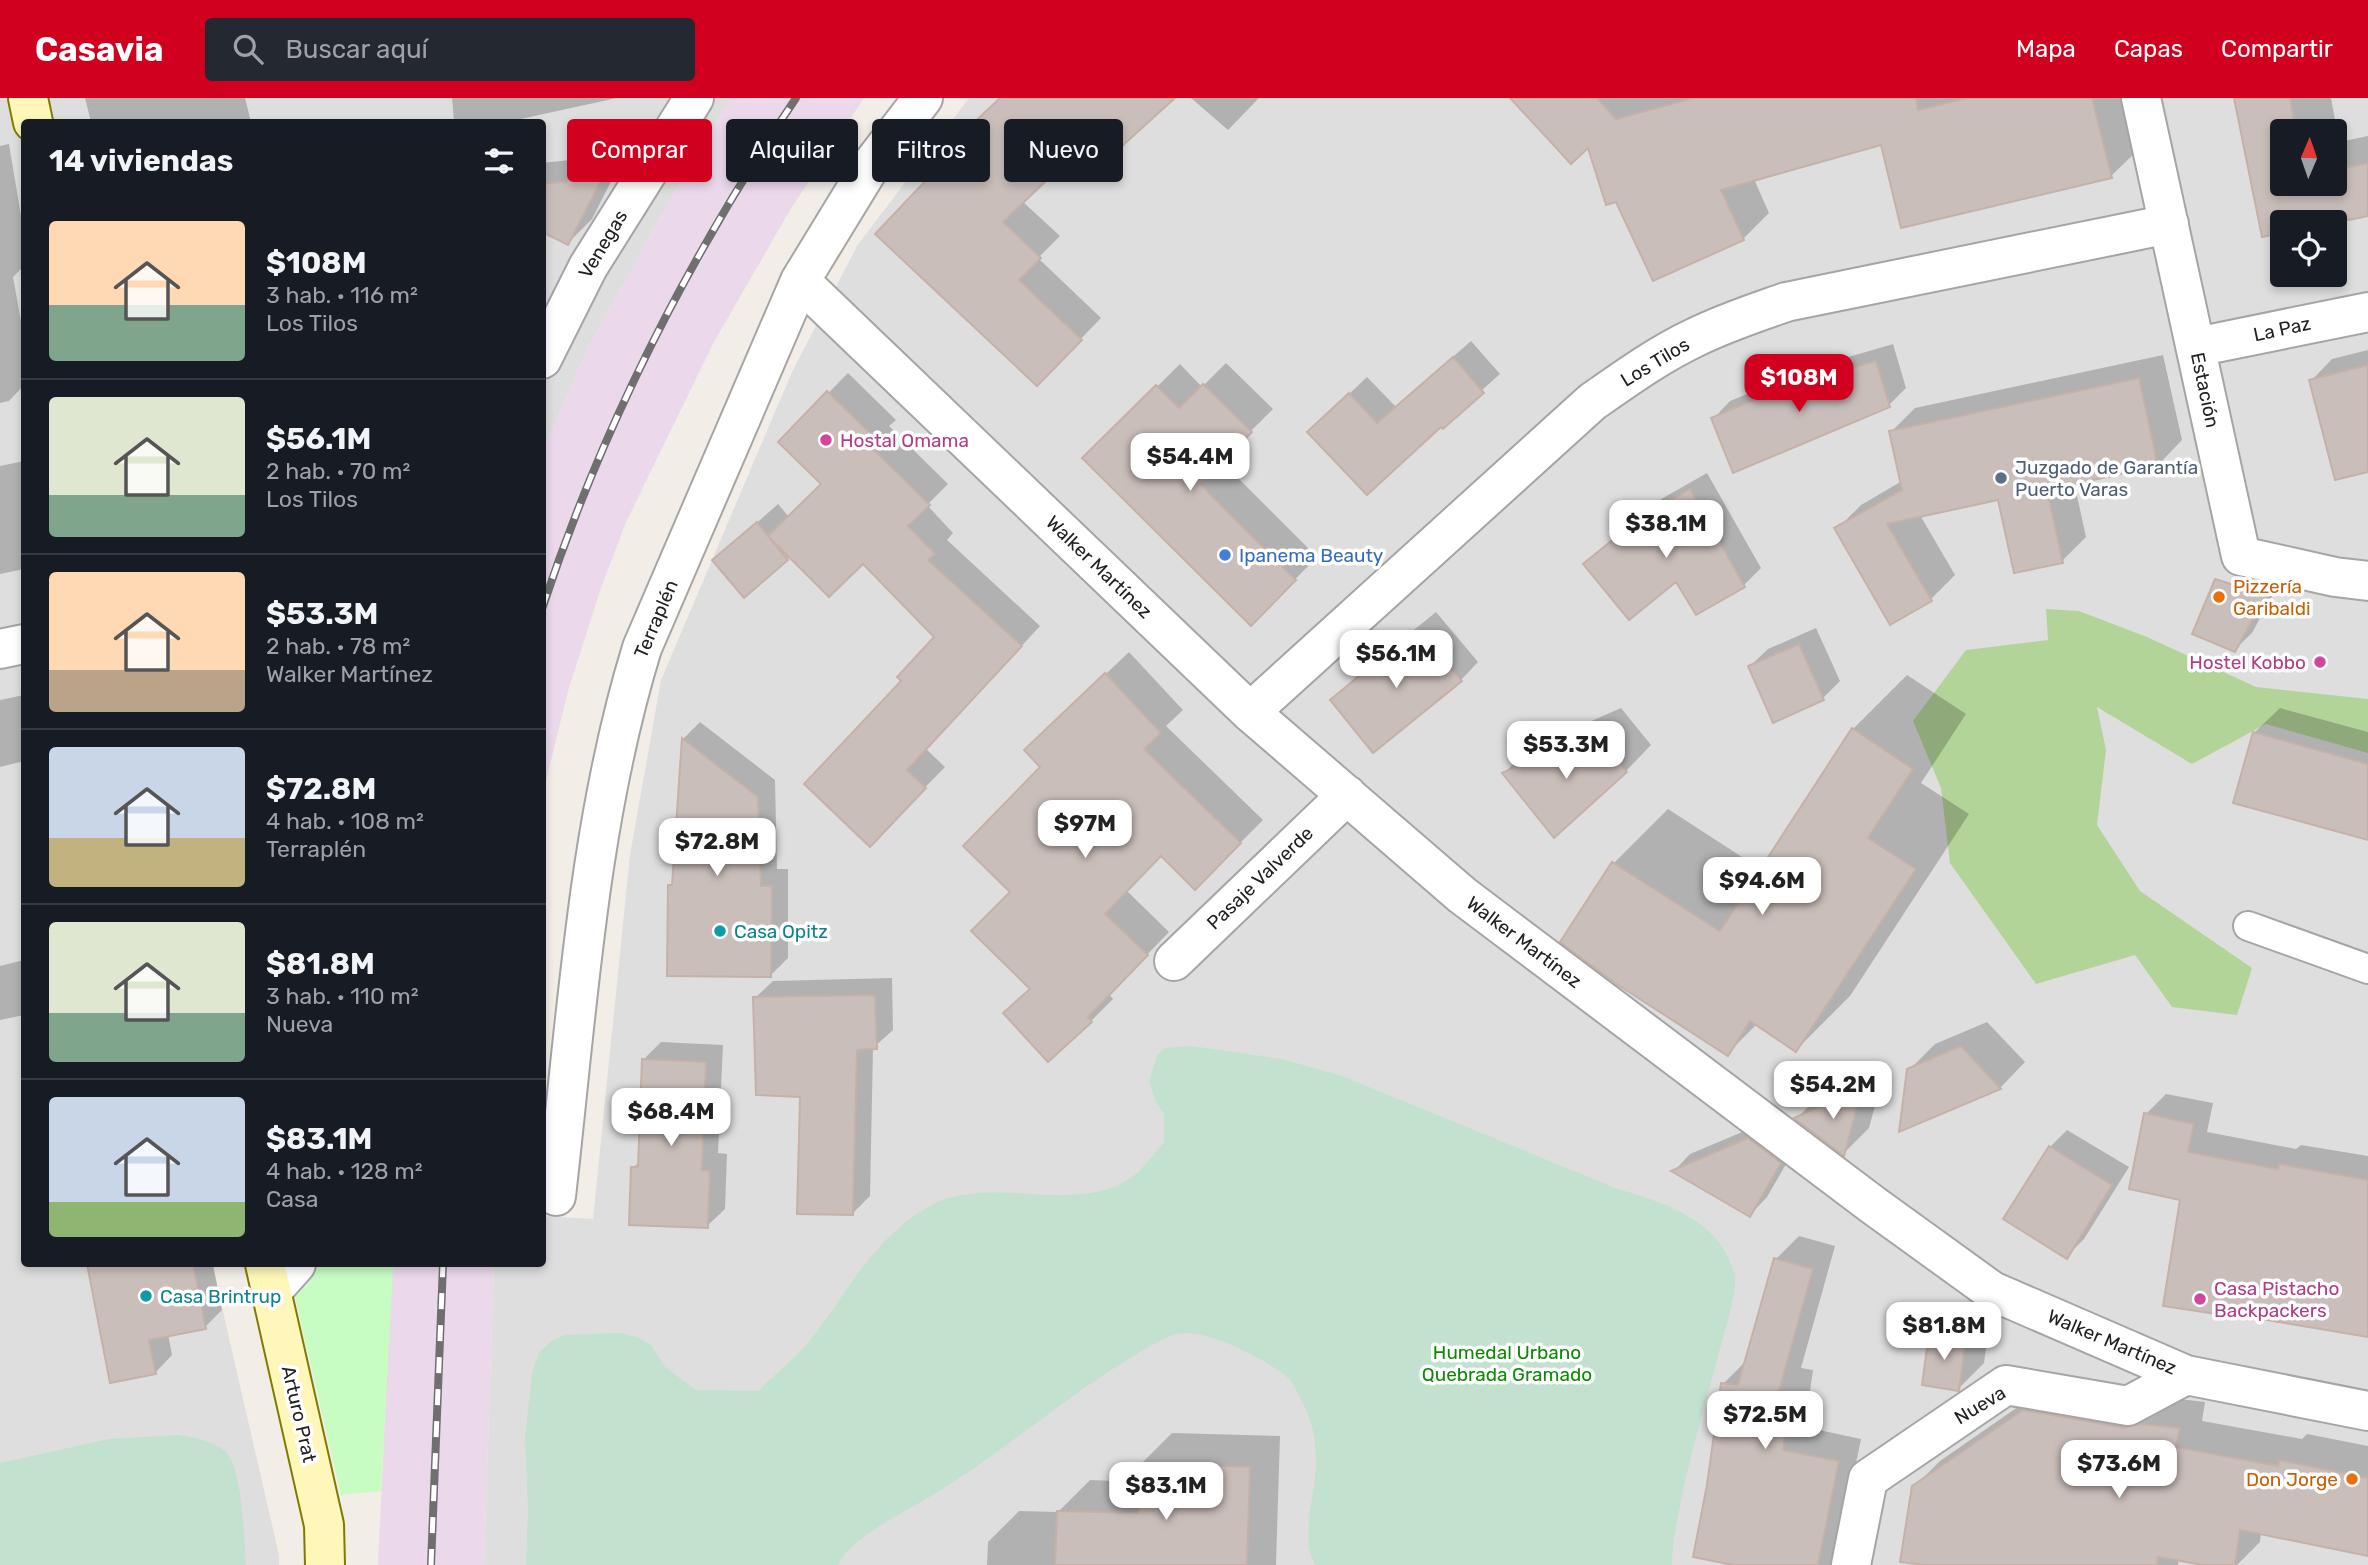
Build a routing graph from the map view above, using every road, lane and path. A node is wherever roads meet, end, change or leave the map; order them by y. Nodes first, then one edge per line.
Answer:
1 (28, 98) edge
2 (694, 98) edge
3 (923, 98) edge
4 (2141, 98) edge
5 (32, 119) edge
6 (2169, 224) junction
7 (800, 281) junction
8 (2368, 312) edge
9 (2196, 347) junction
10 (546, 351) edge
11 (2368, 581) edge
12 (21, 645) edge
13 (0, 649) edge
14 (1250, 712) junction
15 (1347, 795) junction
16 (2248, 926) dead end
17 (1174, 961) dead end
18 (2368, 969) edge
19 (556, 1196) dead end
20 (290, 1267) edge
21 (268, 1278) edge
22 (2186, 1375) junction
23 (2368, 1411) edge
24 (325, 1565) edge
25 (1850, 1565) edge

1 - 5 street
2 - 10 street, Venegas
3 - 7 street, Terraplén
4 - 6 street, Estación
6 - 9 street, Estación
6 - 14 street, Los Tilos
7 - 14 street, Walker Martínez
7 - 19 street, Terraplén
8 - 9 street, La Paz
9 - 11 street, Estación
12 - 13 street
14 - 15 street, Walker Martínez
15 - 17 street, Pasaje Valverde
15 - 22 street, Walker Martínez
16 - 18 lane
20 - 21 street
21 - 24 street, Arturo Prat
22 - 23 street, Walker Martínez
22 - 25 street, Nueva

